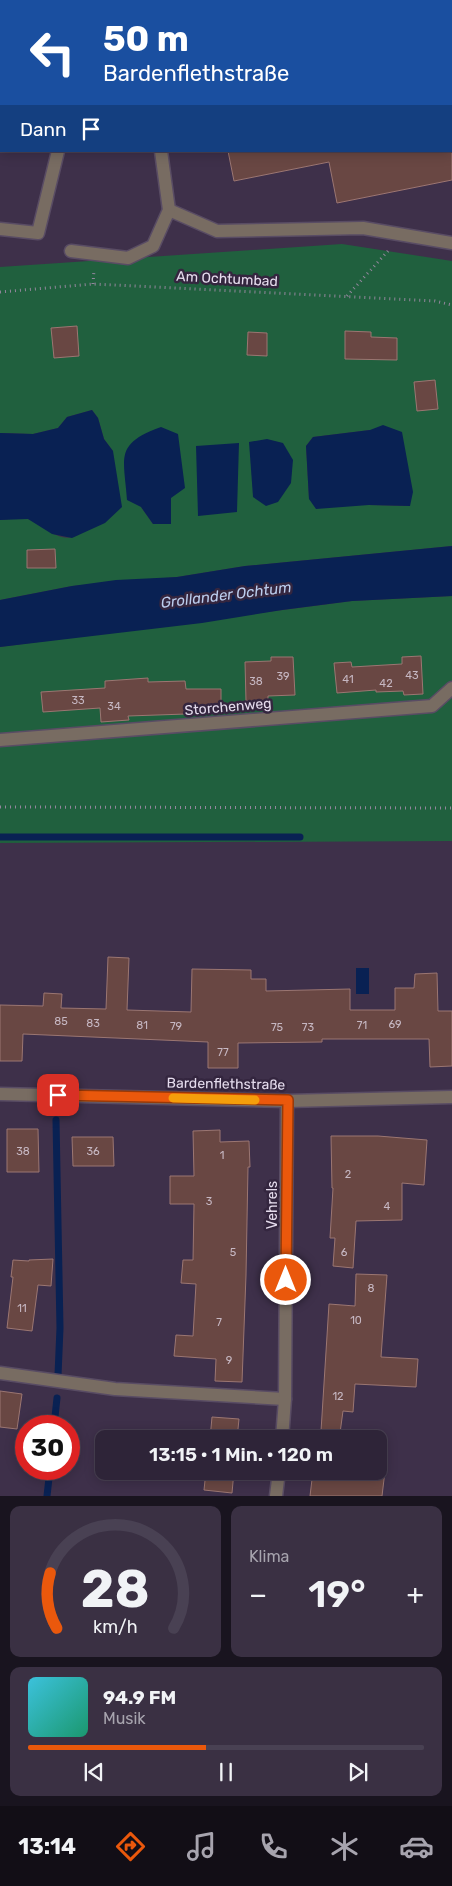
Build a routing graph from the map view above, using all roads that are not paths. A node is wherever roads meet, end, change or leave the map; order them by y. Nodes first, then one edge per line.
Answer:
1 (58, 152) edge
2 (161, 152) edge
3 (169, 210) junction
4 (0, 228) edge
5 (452, 242) edge
6 (71, 251) dead end
7 (452, 688) edge
8 (0, 740) edge
9 (0, 1094) edge
10 (452, 1097) edge
11 (288, 1100) junction
12 (0, 1373) edge
13 (285, 1400) junction
14 (283, 1430) edge
15 (278, 1480) edge
16 (276, 1496) edge

1 - 4 street
2 - 3 street
3 - 5 street
3 - 6 street
7 - 8 street, Storchenweg
9 - 11 street, Bardenflethstraße
10 - 11 street, Bardenflethstraße
11 - 13 street, Vehrels
12 - 13 street
13 - 14 street, Vehrels
15 - 16 street

